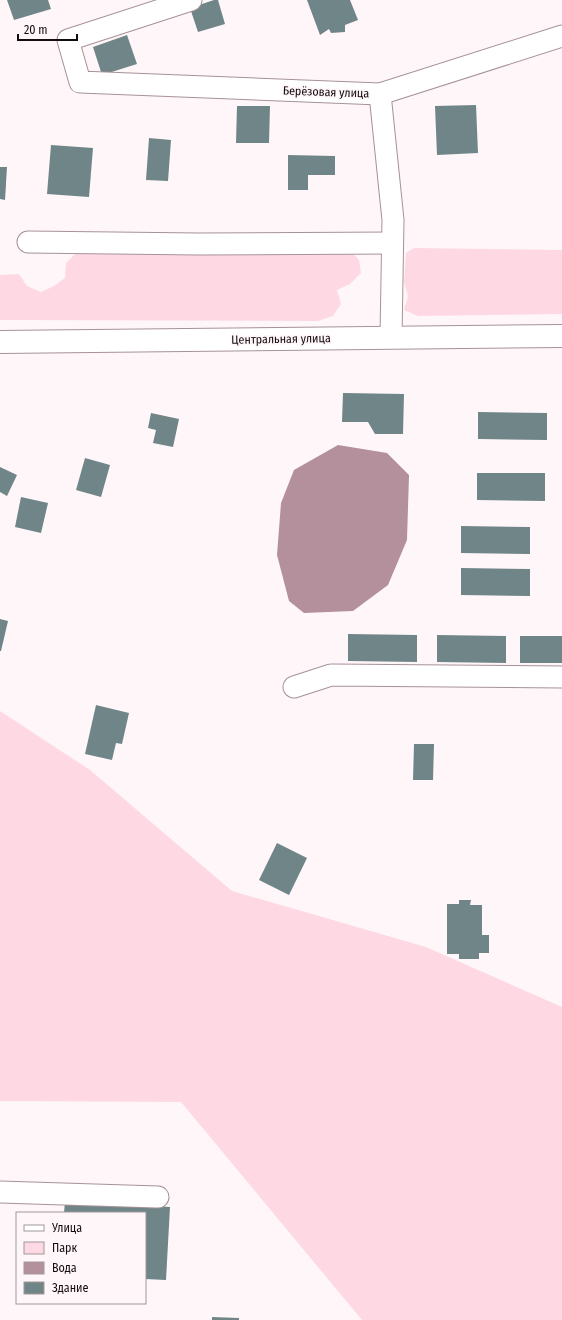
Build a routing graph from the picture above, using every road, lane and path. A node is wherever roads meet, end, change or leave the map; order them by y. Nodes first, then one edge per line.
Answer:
1 (191, 0) edge
2 (562, 36) edge
3 (380, 94) junction
4 (28, 242) dead end
5 (392, 242) junction
6 (562, 336) edge
7 (391, 338) junction
8 (0, 342) edge
9 (562, 677) edge
10 (294, 687) dead end
11 (0, 1192) edge
12 (158, 1197) dead end

1 - 3 street, Берёзовая улица
2 - 3 street, Берёзовая улица
3 - 5 street
4 - 5 street
5 - 7 street
6 - 7 main road, Центральная улица
7 - 8 main road, Центральная улица
9 - 10 street
11 - 12 street

